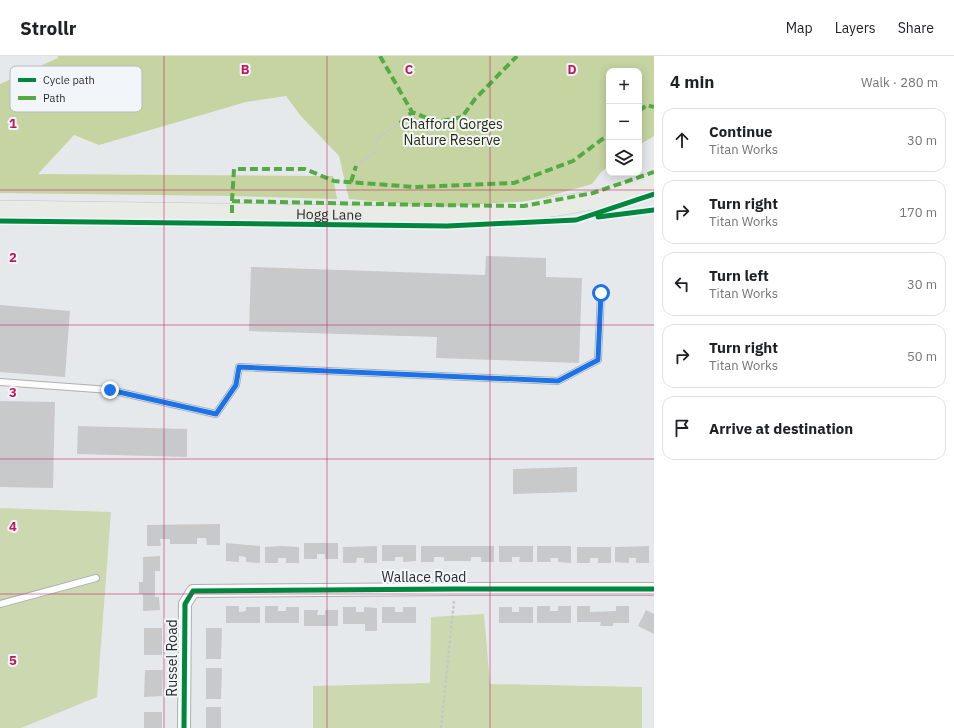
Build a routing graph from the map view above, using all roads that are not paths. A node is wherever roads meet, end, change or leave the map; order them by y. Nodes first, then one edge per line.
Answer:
1 (654, 182) edge
2 (0, 210) edge
3 (601, 293) dead end
4 (0, 382) edge
5 (96, 578) dead end
6 (654, 589) edge
7 (194, 590) joint
8 (0, 604) edge
9 (184, 728) edge

1 - 2 main road, Hogg Lane
3 - 4 lane
5 - 8 lane
6 - 7 street, Wallace Road
7 - 9 street, Russel Road

